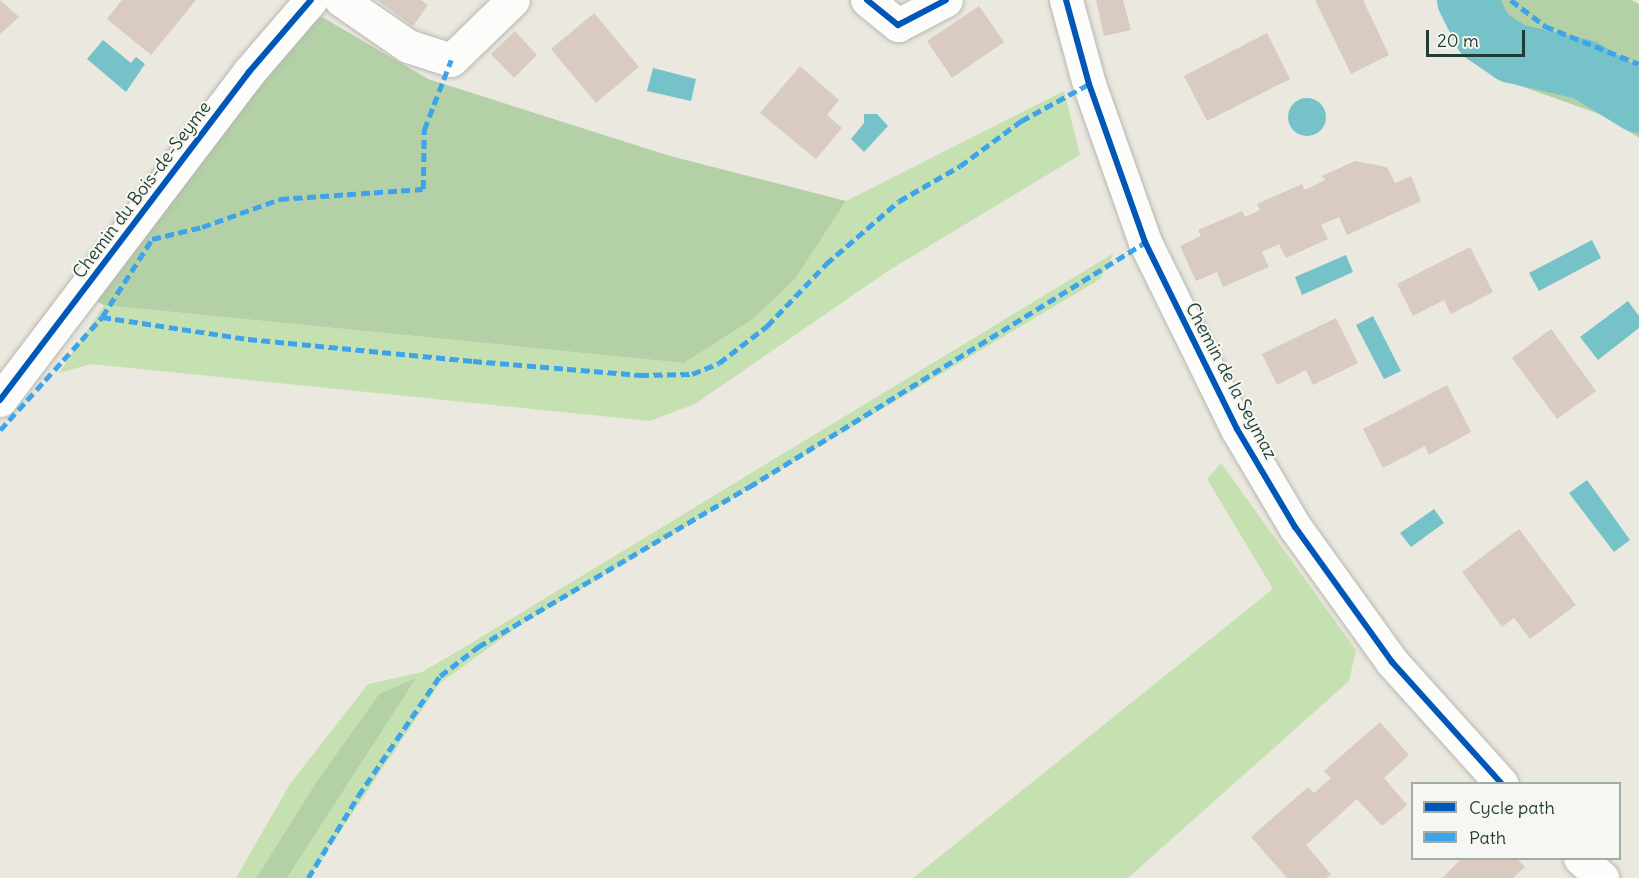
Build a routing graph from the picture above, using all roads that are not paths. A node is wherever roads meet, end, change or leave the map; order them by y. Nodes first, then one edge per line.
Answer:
1 (311, 0) edge
2 (341, 0) edge
3 (513, 0) edge
4 (867, 0) edge
5 (946, 0) edge
6 (1066, 0) edge
7 (0, 400) edge
8 (1501, 782) edge
9 (1582, 860) edge
10 (1602, 878) edge

1 - 7 street, Chemin du Bois-de-Seyme
2 - 3 street
4 - 5 street
6 - 8 street, Chemin de la Seymaz
9 - 10 street

